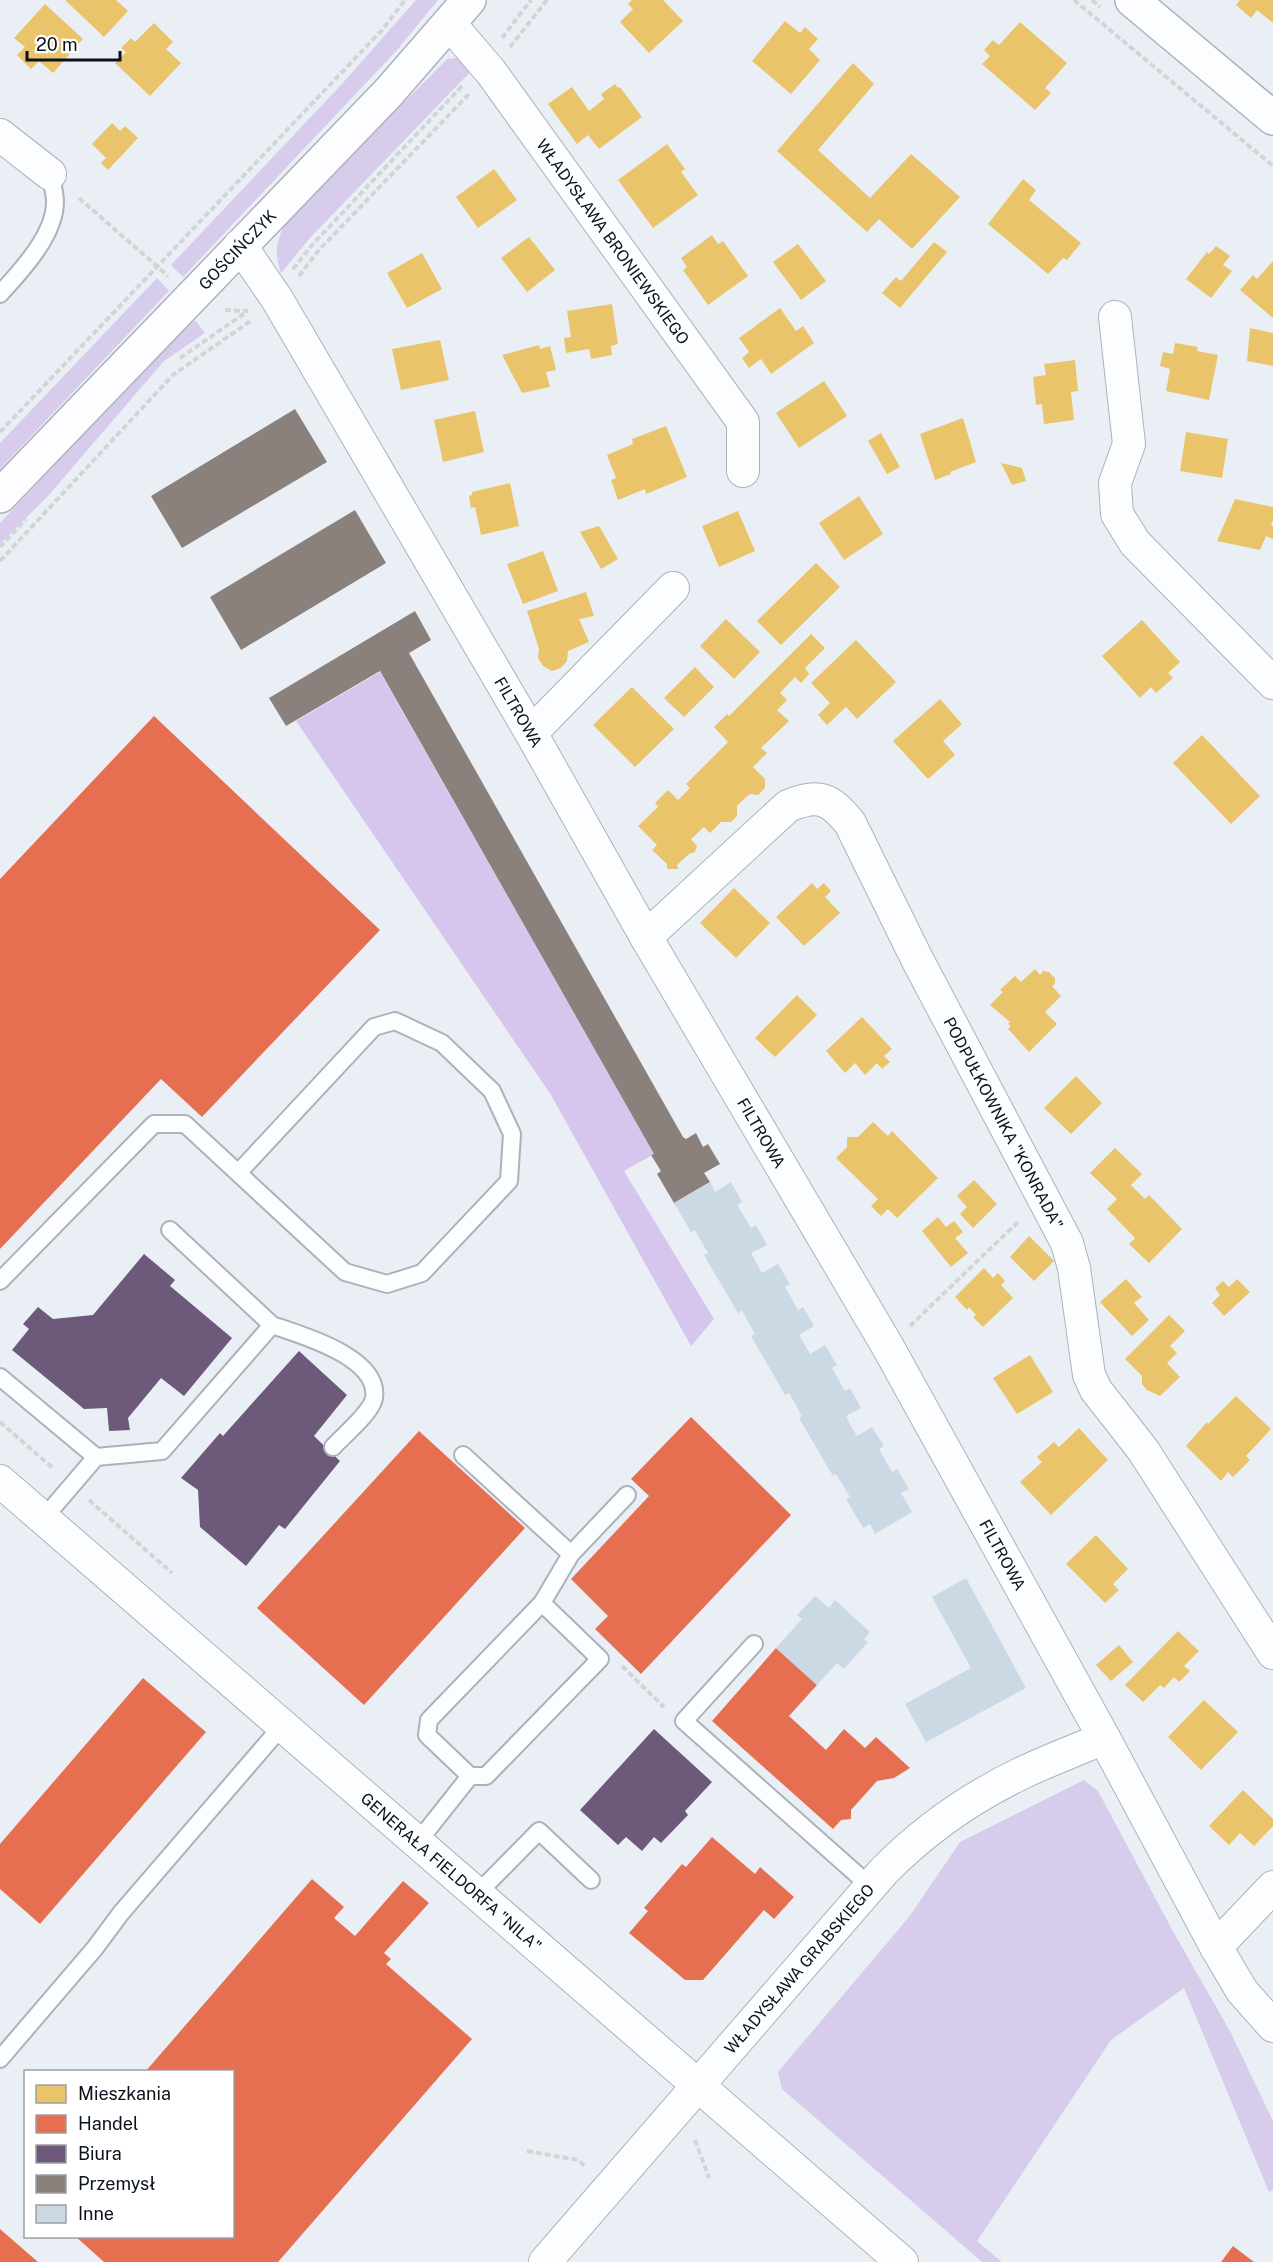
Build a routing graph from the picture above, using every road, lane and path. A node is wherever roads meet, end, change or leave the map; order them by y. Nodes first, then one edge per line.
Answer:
1 (405, 0) edge
2 (1074, 0) edge
3 (1132, 0) edge
4 (459, 12) edge
5 (1273, 118) edge
6 (0, 135) edge
7 (1273, 166) edge
8 (50, 174) joint
9 (112, 226) dead end
10 (240, 245) junction
11 (158, 266) junction
12 (0, 294) edge
13 (1115, 317) dead end
14 (0, 432) edge
15 (743, 471) dead end
16 (0, 496) edge
17 (673, 588) dead end
18 (1273, 683) edge
19 (531, 733) junction
20 (646, 937) junction
21 (238, 1173) junction
22 (1043, 1198) junction
23 (170, 1230) dead end
24 (0, 1281) edge
25 (272, 1325) junction
26 (888, 1347) junction
27 (0, 1377) edge
28 (333, 1447) dead end
29 (464, 1455) dead end
30 (96, 1457) junction
31 (0, 1481) edge
32 (627, 1495) dead end
33 (43, 1519) junction
34 (571, 1554) junction
35 (542, 1603) junction
36 (754, 1644) dead end
37 (1273, 1653) edge
38 (600, 1659) junction
39 (660, 1704) dead end
40 (282, 1726) junction
41 (1104, 1738) junction
42 (470, 1776) junction
43 (417, 1843) junction
44 (591, 1880) dead end
45 (870, 1886) junction
46 (1273, 1887) edge
47 (477, 1894) junction
48 (1216, 1947) junction
49 (1273, 2026) edge
50 (0, 2059) edge
51 (697, 2086) junction
52 (694, 2140) dead end
53 (527, 2151) dead end
54 (591, 2170) dead end
55 (710, 2178) dead end
56 (545, 2262) edge
57 (902, 2262) edge

1 - 11 path
2 - 7 path
3 - 5 street
4 - 10 street, GOŚCIŃCZYK
4 - 15 street, WŁADYSŁAWA BRONIEWSKIEGO
6 - 8 street
8 - 12 lane
9 - 11 path
10 - 16 street, GOŚCIŃCZYK
10 - 19 street, FILTROWA
11 - 14 path
13 - 18 street
17 - 19 street
19 - 20 street, FILTROWA
20 - 22 street, PODPUŁKOWNIKA "KONRADA"
20 - 26 street, FILTROWA
21 - 21 lane
21 - 24 lane
22 - 26 path
22 - 37 street, PODPUŁKOWNIKA "KONRADA"
23 - 25 lane
25 - 28 lane
25 - 30 lane
26 - 41 street, FILTROWA
27 - 30 lane
29 - 34 lane
30 - 33 lane
31 - 33 street, GENERAŁA FIELDORFA "NILA"
32 - 34 lane
33 - 40 street, GENERAŁA FIELDORFA "NILA"
34 - 35 lane
35 - 38 lane
35 - 42 lane
36 - 45 lane
38 - 39 path
38 - 42 lane
40 - 43 street, GENERAŁA FIELDORFA "NILA"
40 - 50 lane
41 - 45 street, WŁADYSŁAWA GRABSKIEGO
41 - 48 street, FILTROWA
42 - 43 lane
43 - 47 street, GENERAŁA FIELDORFA "NILA"
44 - 47 lane
45 - 51 street, WŁADYSŁAWA GRABSKIEGO
46 - 48 street
47 - 51 street, GENERAŁA FIELDORFA "NILA"
48 - 49 street, FILTROWA
51 - 56 street, WŁADYSŁAWA GRABSKIEGO
51 - 57 street, GENERAŁA FIELDORFA "NILA"
52 - 55 path
53 - 54 path

